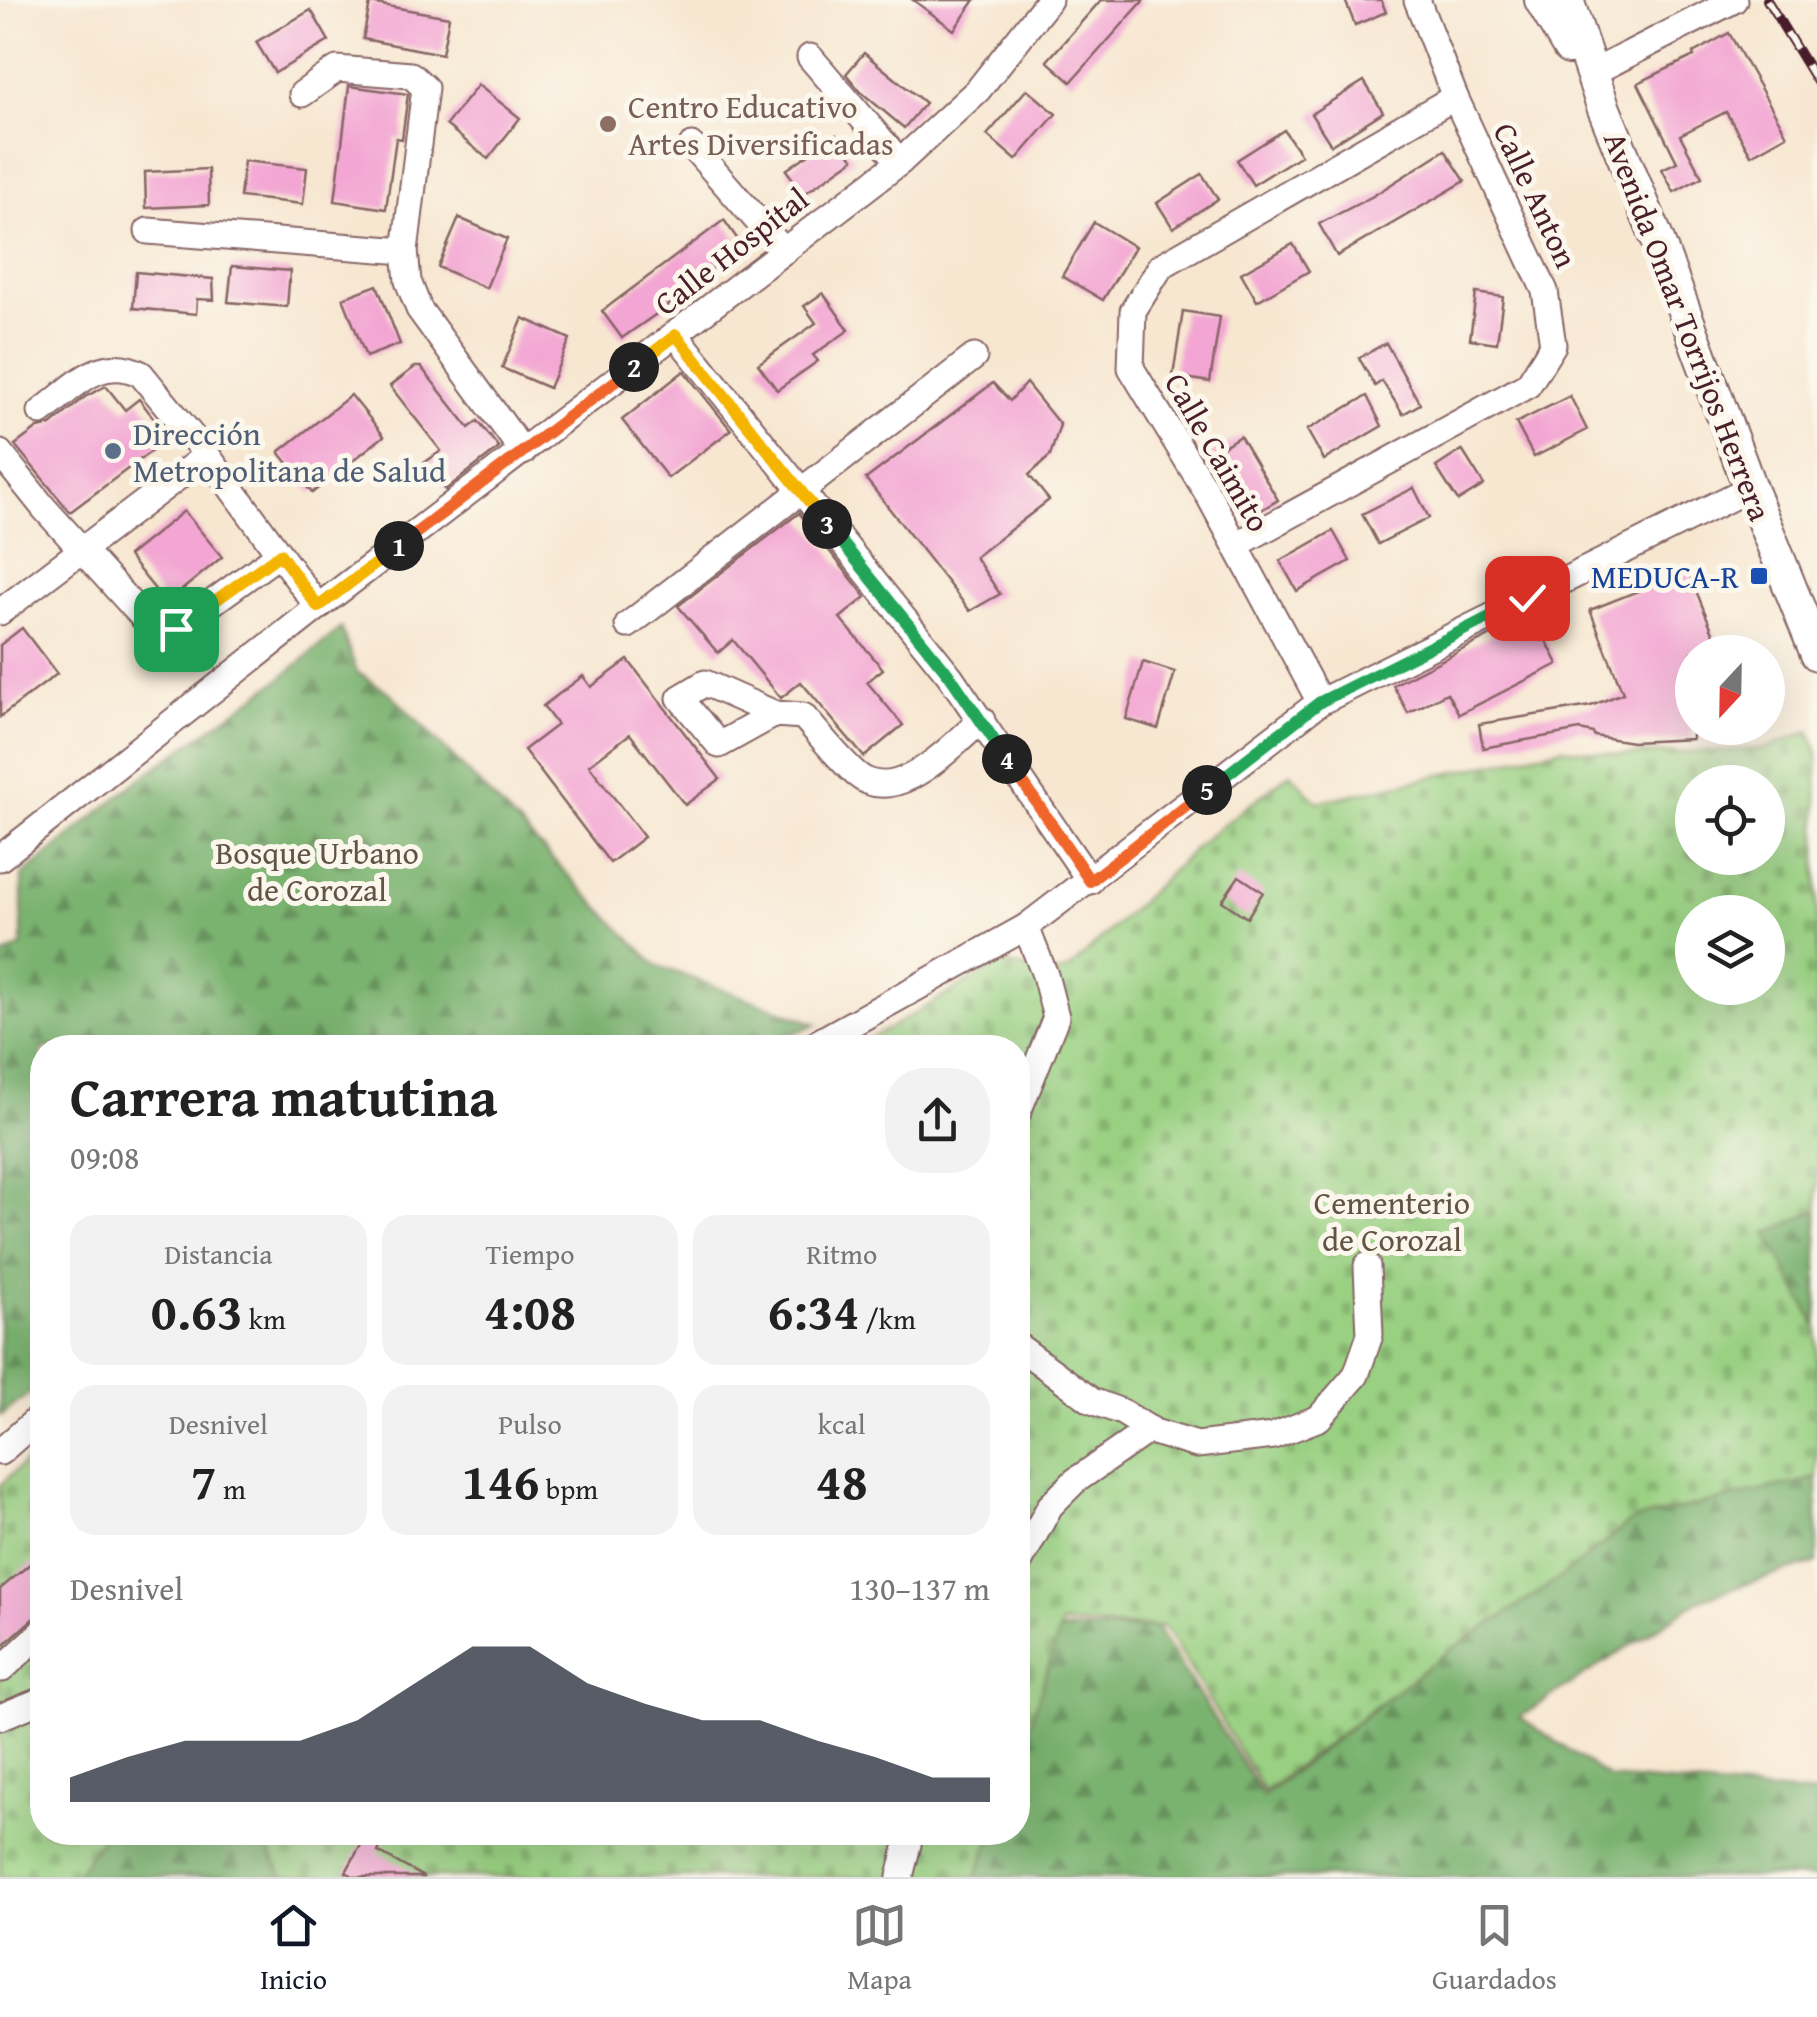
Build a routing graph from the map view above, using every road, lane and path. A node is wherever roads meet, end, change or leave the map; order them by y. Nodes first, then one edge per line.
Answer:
1 (1049, 0) edge
2 (1417, 0) edge
3 (1541, 0) edge
4 (1567, 0) edge
5 (1734, 0) edge
6 (810, 58) dead end
7 (1592, 73) junction
8 (302, 94) dead end
9 (1456, 97) junction
10 (1604, 109) junction
11 (692, 146) dead end
12 (900, 162) junction
13 (148, 232) dead end
14 (784, 251) junction
15 (405, 252) junction
16 (676, 335) junction
17 (974, 357) dead end
18 (41, 412) dead end
19 (523, 452) junction
20 (0, 453) edge
21 (207, 456) junction
22 (1750, 488) junction
23 (800, 491) junction
24 (1236, 545) junction
25 (82, 549) junction
26 (280, 554) junction
27 (318, 607) junction
28 (0, 612) edge
29 (628, 625) dead end
30 (1817, 654) edge
31 (1320, 702) junction
32 (775, 714) dead end
33 (982, 720) junction
34 (0, 858) edge
35 (1090, 881) junction
36 (1026, 927) junction
37 (831, 1035) edge
38 (1030, 1082) edge
39 (1367, 1266) dead end
40 (1030, 1355) edge
41 (30, 1426) edge
42 (1150, 1429) junction
43 (0, 1452) edge
44 (1030, 1543) edge
45 (30, 1643) edge
46 (2, 1669) edge
47 (30, 1705) edge
48 (0, 1716) edge
49 (908, 1845) edge
50 (900, 1877) edge

1 - 12 street, Calle Hospital
2 - 9 street, Calle Anton
3 - 10 main road, Avenida Omar Torrijos Herrera
4 - 7 main road, Avenida Omar Torrijos Herrera
5 - 7 street
6 - 12 street
7 - 10 main road, Avenida Omar Torrijos Herrera
8 - 15 street
9 - 24 street, Calle Anton
9 - 24 street, Calle Caimito
10 - 22 main road, Avenida Omar Torrijos Herrera
11 - 14 street
12 - 14 street, Calle Hospital
13 - 15 street
14 - 16 street, Calle Hospital
15 - 19 street
16 - 19 street, Calle Hospital
16 - 23 street
17 - 23 street
18 - 21 street
19 - 27 street, Calle Hospital
20 - 25 street
21 - 25 street
21 - 26 street
22 - 30 main road, Avenida Omar Torrijos Herrera
22 - 31 street
23 - 29 street
23 - 33 street
24 - 31 street, Calle Caimito
25 - 26 street
25 - 28 street
26 - 27 street
27 - 34 street, Calle Hospital
31 - 35 street
32 - 33 street
33 - 35 street
35 - 36 street
36 - 37 street
36 - 38 street
39 - 42 street
40 - 42 street
41 - 43 street
42 - 44 street
45 - 46 street
47 - 48 street
49 - 50 street

